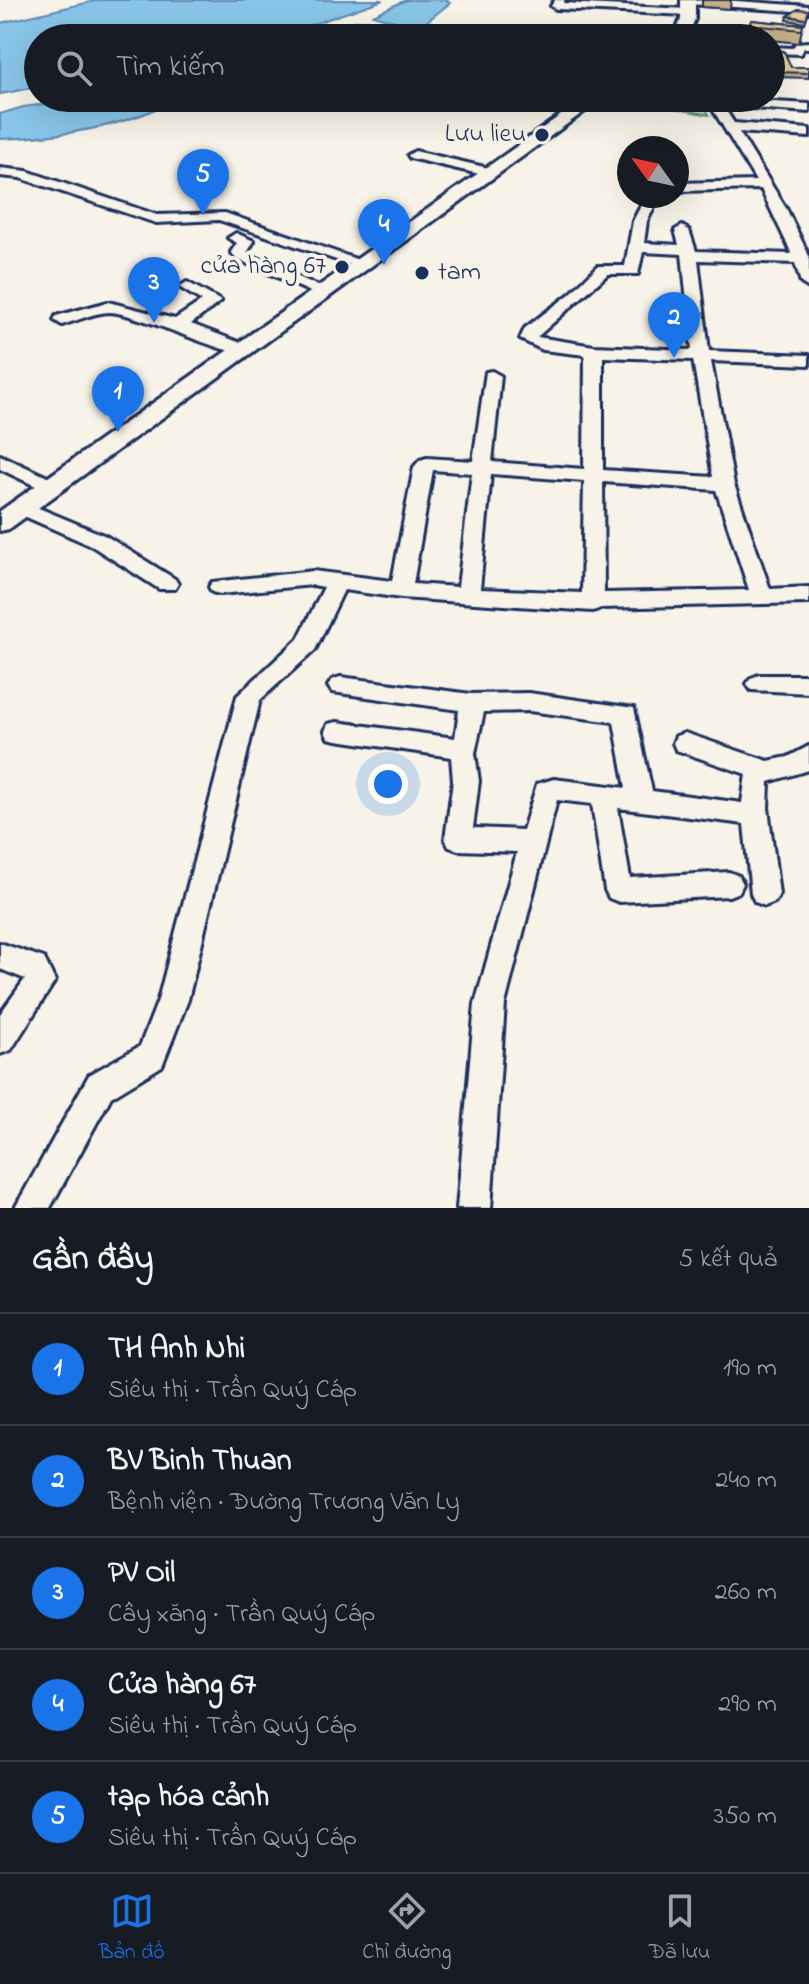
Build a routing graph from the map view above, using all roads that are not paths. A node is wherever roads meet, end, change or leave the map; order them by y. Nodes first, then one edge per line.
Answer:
1 (560, 0) edge
2 (783, 3) edge
3 (688, 5) edge
4 (809, 9) edge
5 (808, 41) edge
6 (785, 51) edge
7 (785, 106) edge
8 (809, 108) edge
9 (575, 112) edge
10 (720, 112) edge
11 (809, 126) edge
12 (729, 127) junction
13 (802, 132) edge
14 (415, 155) dead end
15 (0, 172) edge
16 (488, 172) junction
17 (765, 185) junction
18 (689, 187) edge
19 (647, 208) edge
20 (682, 230) dead end
21 (236, 238) dead end
22 (636, 247) junction
23 (689, 253) junction
24 (803, 259) junction
25 (359, 263) junction
26 (809, 281) edge
27 (187, 287) dead end
28 (321, 291) junction
29 (62, 320) dead end
30 (178, 325) junction
31 (240, 349) junction
32 (594, 351) junction
33 (701, 355) junction
34 (809, 360) edge
35 (492, 376) dead end
36 (0, 461) edge
37 (483, 467) junction
38 (592, 474) junction
39 (724, 484) junction
40 (51, 486) junction
41 (22, 507) junction
42 (0, 523) edge
43 (337, 582) junction
44 (167, 584) dead end
45 (220, 587) dead end
46 (401, 591) junction
47 (809, 595) edge
48 (468, 596) junction
49 (762, 597) junction
50 (593, 603) junction
51 (759, 684) dead end
52 (809, 684) edge
53 (340, 686) dead end
54 (471, 703) junction
55 (337, 731) dead end
56 (685, 743) dead end
57 (464, 749) junction
58 (809, 756) edge
59 (765, 770) junction
60 (603, 795) junction
61 (641, 800) junction
62 (755, 808) junction
63 (532, 841) junction
64 (729, 884) dead end
65 (765, 894) dead end
66 (0, 956) edge
67 (0, 1040) edge
68 (32, 1208) edge
69 (474, 1208) edge

1 - 3 street
2 - 3 street
2 - 4 street
5 - 6 street
7 - 8 street
9 - 16 main road
10 - 12 street
11 - 13 street
12 - 13 street
12 - 17 street
14 - 16 street
15 - 25 street
16 - 25 main road
17 - 18 street
17 - 24 street
19 - 22 street
20 - 23 street
21 - 28 street
22 - 23 street
22 - 32 street
23 - 24 street
23 - 33 street
24 - 26 street
25 - 28 main road
27 - 30 street
28 - 31 main road
29 - 30 street
30 - 31 street
31 - 40 main road
32 - 33 street
32 - 38 street
33 - 34 street
33 - 39 street
35 - 37 street
36 - 40 street
37 - 38 street
37 - 46 street
37 - 48 street
38 - 39 street
38 - 50 street
39 - 49 street
40 - 41 main road
41 - 42 main road
41 - 44 street
43 - 45 street
43 - 46 street
43 - 68 street
46 - 48 street
47 - 49 street
48 - 50 street
49 - 50 street
51 - 52 street
53 - 54 street
54 - 57 street
54 - 61 street
55 - 57 street
56 - 59 street
57 - 63 street
58 - 59 street
59 - 62 street
60 - 61 street
60 - 63 street
60 - 64 street
61 - 62 street
62 - 65 street
63 - 69 street
66 - 67 street

